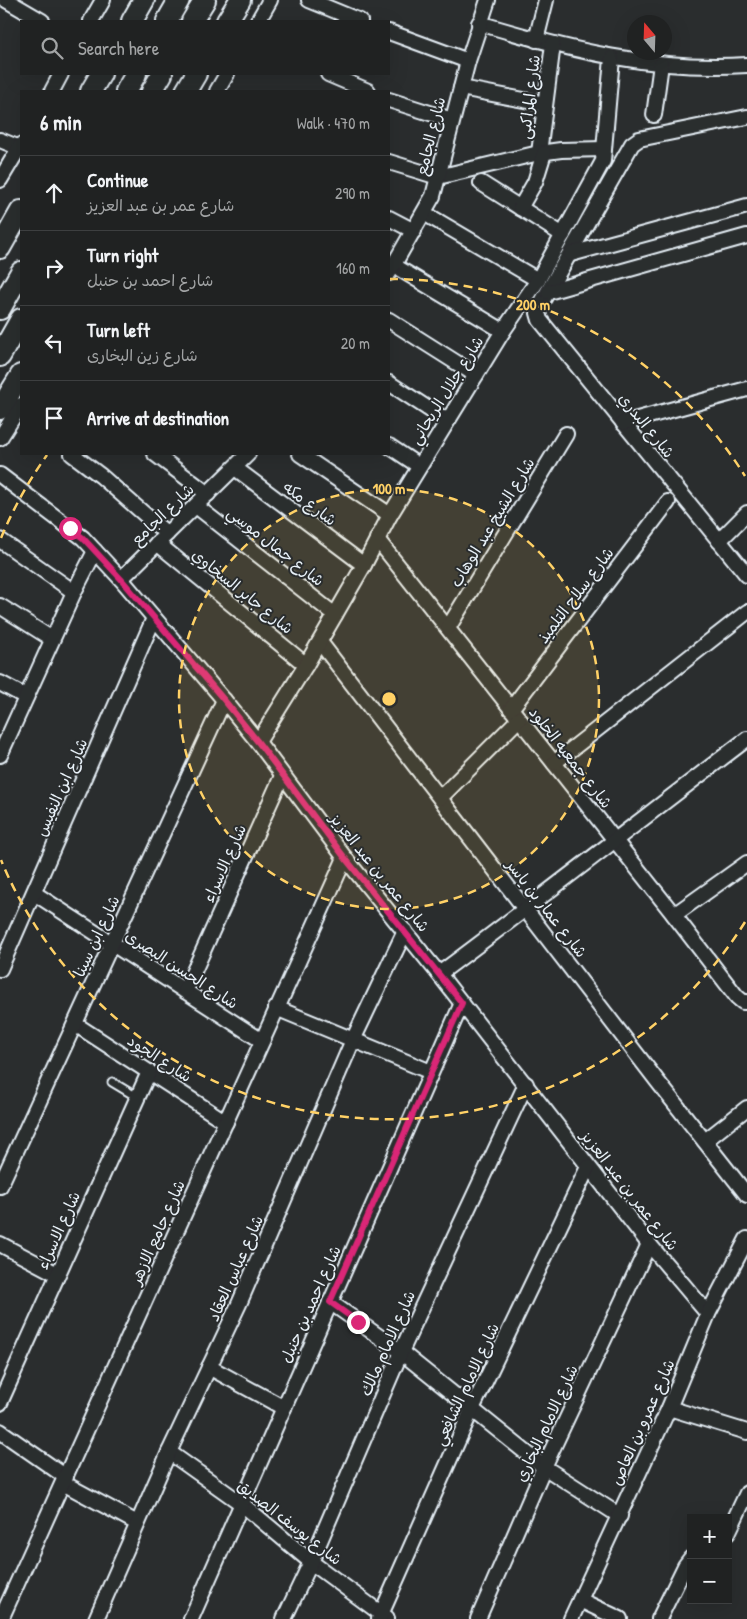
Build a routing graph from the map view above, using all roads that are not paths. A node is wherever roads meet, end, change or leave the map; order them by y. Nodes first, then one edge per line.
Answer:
1 (6, 0) edge
2 (103, 0) edge
3 (144, 0) edge
4 (179, 0) edge
5 (205, 0) edge
6 (240, 0) edge
7 (270, 0) edge
8 (309, 0) edge
9 (546, 0) edge
10 (483, 1) edge
11 (40, 20) edge
12 (92, 20) edge
13 (133, 20) edge
14 (167, 20) edge
15 (193, 20) edge
16 (228, 20) edge
17 (259, 20) edge
18 (358, 20) edge
19 (479, 23) junction
20 (390, 32) edge
21 (536, 40) junction
22 (553, 44) junction
23 (612, 58) junction
24 (468, 61) junction
25 (661, 64) junction
26 (747, 65) edge
27 (60, 75) edge
28 (100, 75) edge
29 (135, 75) edge
30 (161, 75) edge
31 (195, 75) edge
32 (330, 75) edge
33 (461, 88) junction
34 (53, 90) edge
35 (92, 90) edge
36 (127, 90) edge
37 (153, 90) edge
38 (187, 90) edge
39 (366, 90) edge
40 (390, 100) edge
41 (545, 104) junction
42 (654, 116) dead end
43 (747, 118) edge
44 (452, 120) junction
45 (0, 140) edge
46 (20, 147) edge
47 (20, 149) edge
48 (542, 153) junction
49 (603, 155) junction
50 (390, 162) edge
51 (438, 177) junction
52 (0, 180) edge
53 (480, 183) dead end
54 (747, 206) edge
55 (520, 208) junction
56 (20, 213) edge
57 (424, 214) junction
58 (390, 219) edge
59 (414, 231) junction
60 (563, 236) junction
61 (747, 236) edge
62 (0, 248) edge
63 (571, 254) junction
64 (391, 269) edge
65 (20, 274) edge
66 (538, 280) junction
67 (548, 292) junction
68 (0, 309) edge
69 (20, 321) edge
70 (390, 321) edge
71 (503, 331) junction
72 (0, 356) edge
73 (476, 375) junction
74 (20, 380) edge
75 (390, 384) edge
76 (747, 389) edge
77 (14, 412) edge
78 (447, 421) junction
79 (623, 423) junction
80 (566, 434) dead end
81 (0, 438) edge
82 (390, 447) edge
83 (73, 455) edge
84 (156, 455) edge
85 (245, 455) edge
86 (301, 455) edge
87 (419, 466) junction
88 (235, 468) junction
89 (0, 475) edge
90 (208, 494) junction
91 (668, 502) dead end
92 (196, 506) junction
93 (747, 513) edge
94 (390, 515) junction
95 (162, 538) junction
96 (377, 539) junction
97 (0, 540) edge
98 (719, 540) junction
99 (95, 551) junction
100 (364, 565) junction
101 (747, 575) edge
102 (121, 579) junction
103 (74, 592) junction
104 (0, 606) edge
105 (747, 612) edge
106 (335, 615) junction
107 (154, 618) junction
108 (448, 628) junction
109 (52, 639) junction
110 (320, 642) junction
111 (306, 665) junction
112 (0, 684) edge
113 (26, 697) junction
114 (224, 700) junction
115 (515, 714) junction
116 (4, 736) edge
117 (747, 739) edge
118 (258, 742) junction
119 (0, 755) edge
120 (554, 763) junction
121 (282, 776) junction
122 (440, 798) junction
123 (614, 839) junction
124 (345, 858) junction
125 (747, 863) edge
126 (34, 893) junction
127 (526, 909) junction
128 (674, 915) junction
129 (405, 931) junction
130 (111, 944) junction
131 (0, 969) edge
132 (439, 974) junction
133 (185, 991) junction
134 (742, 1000) edge
135 (462, 1003) junction
136 (276, 1008) junction
137 (75, 1024) junction
138 (353, 1040) junction
139 (262, 1041) junction
140 (148, 1072) junction
141 (431, 1072) junction
142 (112, 1082) dead end
143 (526, 1084) junction
144 (137, 1097) junction
145 (747, 1108) edge
146 (226, 1122) junction
147 (705, 1141) junction
148 (588, 1167) junction
149 (0, 1186) edge
150 (747, 1195) edge
151 (747, 1239) edge
152 (0, 1244) edge
153 (649, 1244) junction
154 (57, 1274) junction
155 (330, 1302) junction
156 (708, 1314) junction
157 (401, 1352) junction
158 (209, 1367) junction
159 (0, 1403) edge
160 (284, 1408) junction
161 (669, 1408) junction
162 (472, 1409) junction
163 (0, 1431) edge
164 (747, 1432) edge
165 (169, 1452) junction
166 (544, 1467) junction
167 (64, 1480) junction
168 (747, 1493) edge
169 (242, 1504) junction
170 (744, 1509) edge
171 (620, 1516) junction
172 (137, 1523) junction
173 (732, 1527) edge
174 (690, 1559) edge
175 (311, 1562) junction
176 (580, 1600) junction
177 (383, 1617) edge
178 (1, 1619) edge
179 (96, 1619) edge
180 (191, 1619) edge
181 (284, 1619) edge
182 (478, 1619) edge
183 (571, 1619) edge
184 (620, 1619) edge
185 (659, 1619) edge

1 - 11 street
2 - 12 street
3 - 13 main road
4 - 14 main road
5 - 15 main road
6 - 16 main road
7 - 17 street
8 - 18 street
9 - 21 street
10 - 19 street, شارع الجامع
19 - 21 street
19 - 24 street, شارع الجامع
20 - 24 street
21 - 22 street
22 - 23 street
22 - 41 street, شارع المراكبى
23 - 25 street
23 - 49 street
24 - 33 street, شارع الجامع
25 - 26 street
25 - 42 street
27 - 34 street
28 - 35 main road
29 - 36 main road
30 - 37 main road
31 - 38 main road
32 - 39 street
33 - 41 street
33 - 44 street, شارع الجامع
40 - 44 street
41 - 48 street, شارع المراكبى
43 - 63 street, شارع البدري
44 - 51 street, شارع الجامع
45 - 46 street
47 - 52 street
48 - 49 street
48 - 51 street
48 - 55 street, شارع المراكبى
49 - 60 street, شارع جلال الريحاني
50 - 51 street
51 - 57 street, شارع الجامع
53 - 55 street
54 - 63 street
55 - 60 street
56 - 62 main road
57 - 59 street, شارع الجامع
57 - 66 street
58 - 59 street
59 - 64 street, شارع الجامع
60 - 66 street, شارع جلال الريحاني
61 - 67 street
63 - 67 street, شارع البدري
64 - 71 street
65 - 68 main road
66 - 71 street, شارع جلال الريحاني
67 - 79 street, شارع البدري
69 - 72 main road
70 - 73 street
71 - 73 street, شارع جلال الريحاني
73 - 78 street, شارع جلال الريحاني
74 - 77 main road
75 - 78 street
76 - 79 street
77 - 81 street
78 - 87 street, شارع جلال الريحاني
79 - 98 street, شارع البدري
80 - 108 street, شارع الشيخ عبد الوهاب
82 - 87 street
83 - 95 street, شارع جابر السخاوي
84 - 90 street
85 - 88 street, شارع الجامع
86 - 94 street
87 - 94 street, شارع جلال الريحاني
88 - 90 street, شارع الجامع
88 - 100 street, شارع مكه
89 - 99 street, شارع عمر بن عبد العزيز
90 - 92 street, شارع الجامع
91 - 115 street, شارع سلاح التلميذ
92 - 95 street, شارع الجامع
92 - 106 street, شارع جمال موسي
93 - 98 street
94 - 96 street, شارع جلال الريحاني
95 - 102 street, شارع الجامع
95 - 111 street, شارع جابر السخاوي
96 - 100 street, شارع جلال الريحاني
96 - 108 street, شارع جمعيه الخلود
97 - 103 street
98 - 101 street, شارع البدري
99 - 102 street, شارع عمر بن عبد العزيز
99 - 103 street
100 - 106 street, شارع جلال الريحاني
102 - 107 street, شارع عمر بن عبد العزيز
103 - 109 street
104 - 109 street
105 - 120 street
106 - 110 street, شارع جلال الريحاني
107 - 114 street, شارع عمر بن عبد العزيز
107 - 126 street, شارع ابن النفيس
108 - 115 street, شارع جمعيه الخلود
109 - 113 street
110 - 111 street, شارع جلال الريحاني
110 - 122 street, شارع عمار بن ياسر
111 - 118 street, شارع جلال الريحاني
112 - 113 street
113 - 116 street
114 - 118 street, شارع عمر بن عبد العزيز
114 - 130 street, شارع ابن سينا
115 - 120 street, شارع جمعيه الخلود
115 - 122 street, شارع سلاح التلميذ
116 - 119 street
117 - 123 street
118 - 121 street, شارع عمر بن عبد العزيز
120 - 123 street, شارع جمعيه الخلود
121 - 124 street, شارع عمر بن عبد العزيز
121 - 133 street, شارع الاسراء
122 - 127 street, شارع عمار بن ياسر
123 - 127 street
123 - 128 street, شارع جمعيه الخلود
124 - 129 street, شارع عمر بن عبد العزيز
124 - 136 street, شارع جامع الازهر
125 - 128 street
126 - 130 street, شارع الحسن البصرى
126 - 131 street, شارع ابن النفيس
127 - 132 street
127 - 147 street, شارع عمار بن ياسر
128 - 134 street, شارع جمعيه الخلود
129 - 132 street, شارع عمر بن عبد العزيز
129 - 138 street, شارع عباس العقاد
130 - 133 street, شارع الحسن البصرى
130 - 137 street, شارع ابن سينا
132 - 135 street, شارع عمر بن عبد العزيز
133 - 139 street, شارع الحسن البصرى
135 - 141 street, شارع احمد بن حنبل
135 - 143 street, شارع عمر بن عبد العزيز
136 - 138 street
136 - 139 street, شارع جامع الازهر
137 - 140 street, شارع الجود
137 - 149 street, شارع ابن سينا
138 - 141 street
138 - 158 street, شارع عباس العقاد
139 - 146 street, شارع جامع الازهر
140 - 144 street, شارع الاسراء
140 - 146 street, شارع الجود
141 - 155 street, شارع احمد بن حنبل
142 - 144 lane
143 - 148 street, شارع عمر بن عبد العزيز
143 - 157 street, شارع الامام مالك
144 - 154 street, شارع الاسراء
145 - 147 street
146 - 167 street, شارع جامع الازهر
147 - 150 street, شارع عمار بن ياسر
148 - 153 street, شارع عمر بن عبد العزيز
148 - 162 street, شارع الامام الشافعي
151 - 156 street, شارع عمرو بن العاص
152 - 154 street
153 - 156 street, شارع عمر بن عبد العزيز
153 - 166 street, شارع الامام البخاري
154 - 159 street, شارع الاسراء
155 - 157 street
155 - 160 street, شارع احمد بن حنبل
156 - 161 street, شارع عمرو بن العاص
157 - 162 street
157 - 175 street, شارع الامام مالك
158 - 160 street
158 - 165 street, شارع عباس العقاد
160 - 169 street, شارع احمد بن حنبل
161 - 164 street
161 - 171 street, شارع عمرو بن العاص
162 - 166 street
162 - 177 street, شارع الامام الشافعي
163 - 167 street
165 - 169 street, شارع يوسف الصديق
165 - 172 street, شارع عباس العقاد
166 - 171 street
166 - 182 street, شارع الامام البخاري
167 - 172 street
167 - 178 street, شارع جامع الازهر
168 - 170 street
169 - 175 street, شارع يوسف الصديق
169 - 180 street, شارع احمد بن حنبل
170 - 173 street
171 - 176 street, شارع عمرو بن العاص
172 - 179 street, شارع عباس العقاد
174 - 185 street
175 - 177 street, شارع يوسف الصديق
175 - 181 street, شارع الامام مالك
176 - 183 street, شارع عمرو بن العاص
176 - 184 street

